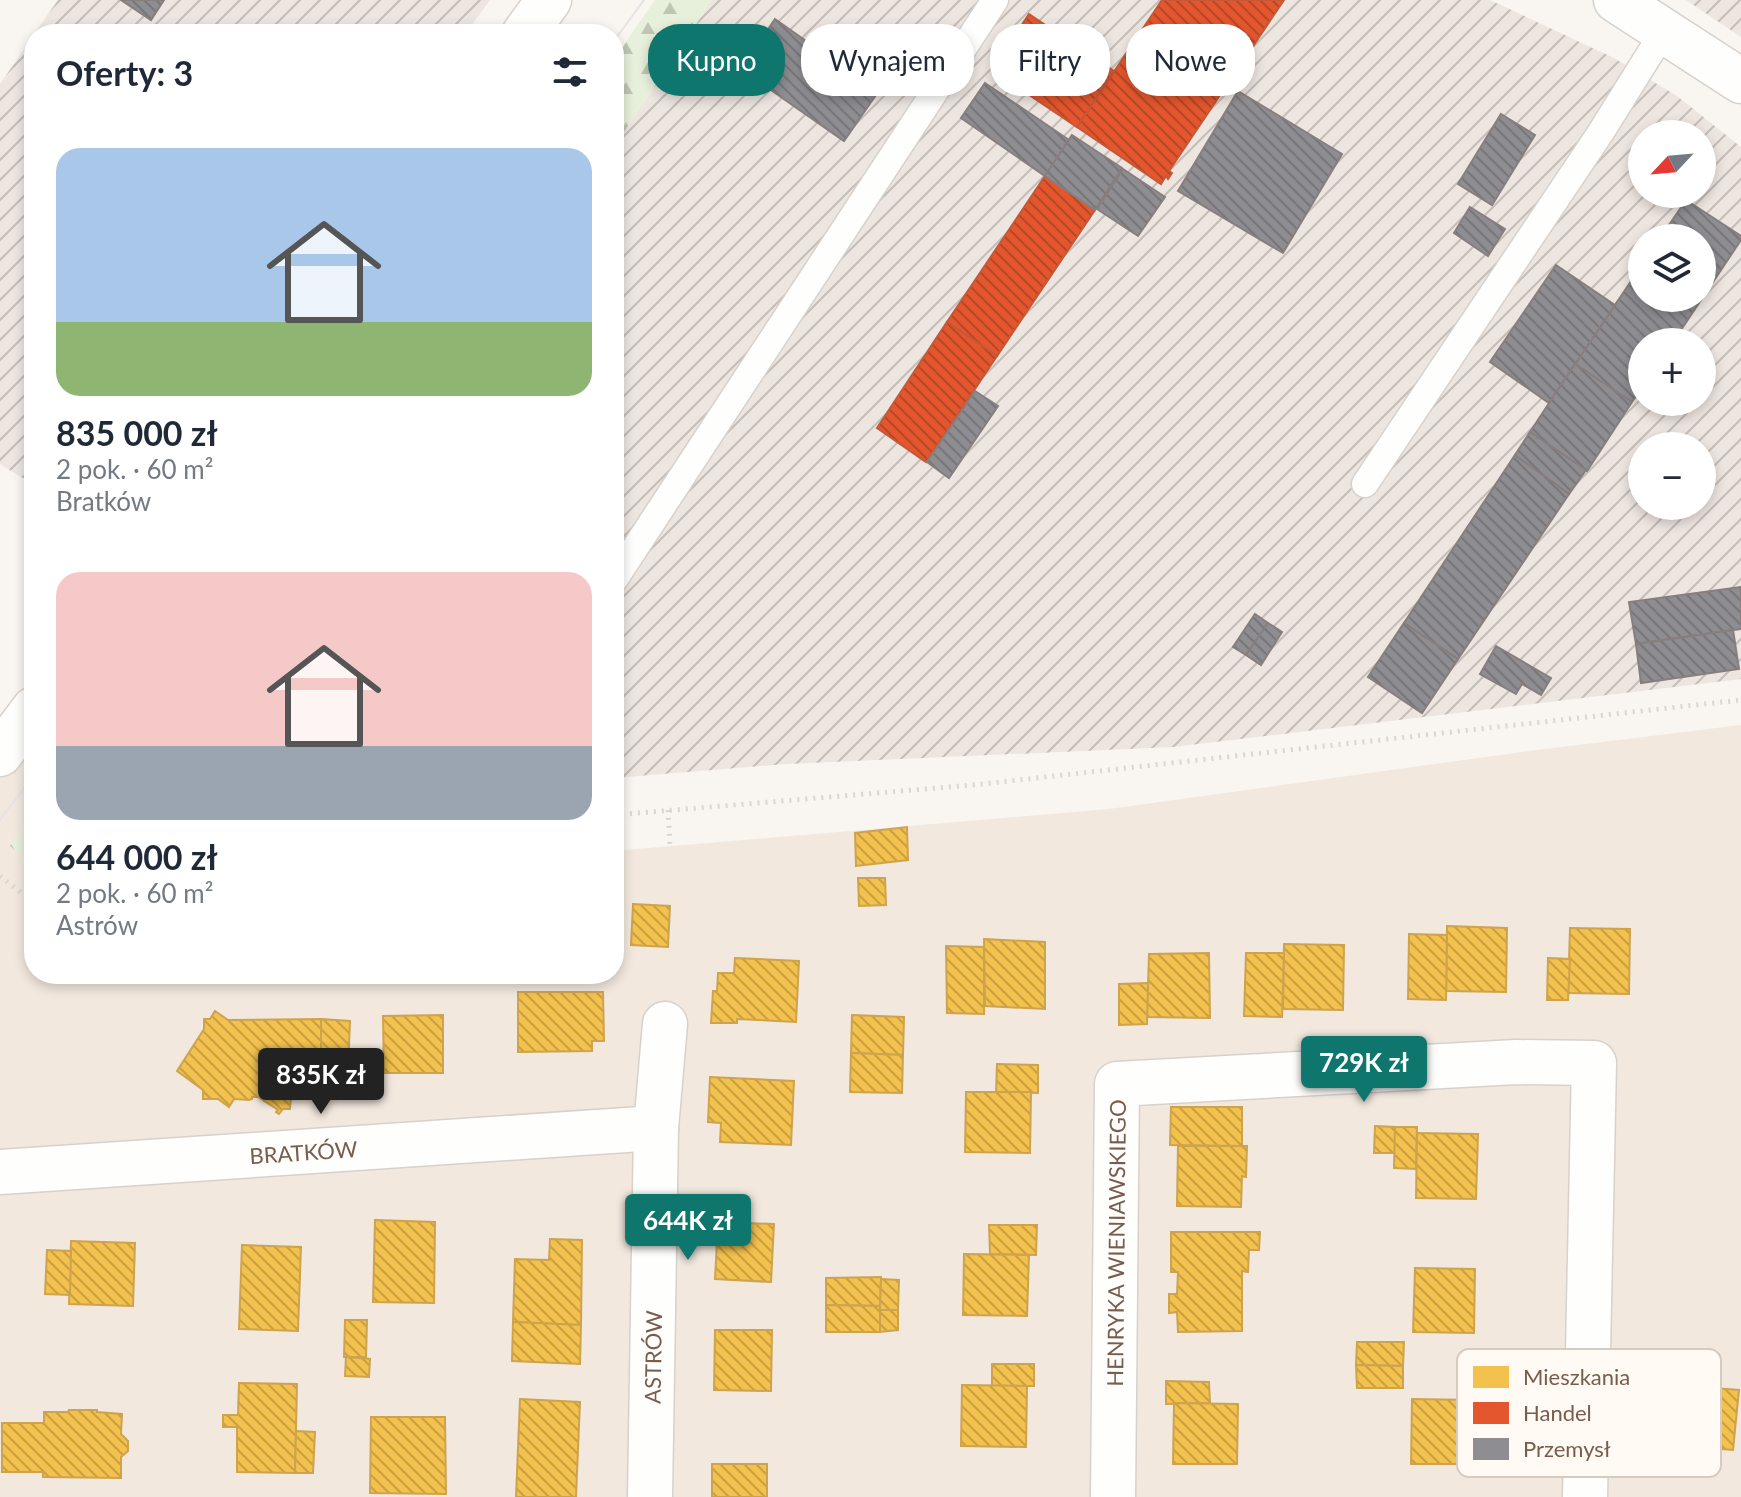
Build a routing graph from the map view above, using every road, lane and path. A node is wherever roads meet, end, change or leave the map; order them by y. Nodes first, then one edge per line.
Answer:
1 (549, 0) edge
2 (995, 0) edge
3 (1616, 0) edge
4 (531, 24) edge
5 (1664, 31) junction
6 (1741, 81) edge
7 (1365, 484) dead end
8 (624, 565) edge
9 (1741, 700) edge
10 (24, 722) edge
11 (0, 754) edge
12 (668, 810) junction
13 (624, 814) edge
14 (670, 847) dead end
15 (0, 876) edge
16 (24, 895) edge
17 (665, 1024) dead end
18 (656, 1128) junction
19 (0, 1172) edge
20 (1588, 1349) edge
21 (1585, 1477) edge
22 (650, 1497) edge
23 (1113, 1497) edge
24 (1585, 1497) edge

1 - 4 street
2 - 8 lane
3 - 5 street
5 - 6 street
5 - 7 lane
9 - 12 path
10 - 11 street
12 - 13 path
12 - 14 path
15 - 16 path
17 - 18 street, ASTRÓW
18 - 19 street, BRATKÓW
18 - 22 street, ASTRÓW
20 - 23 street, HENRYKA WIENIAWSKIEGO
21 - 24 street, HENRYKA WIENIAWSKIEGO

